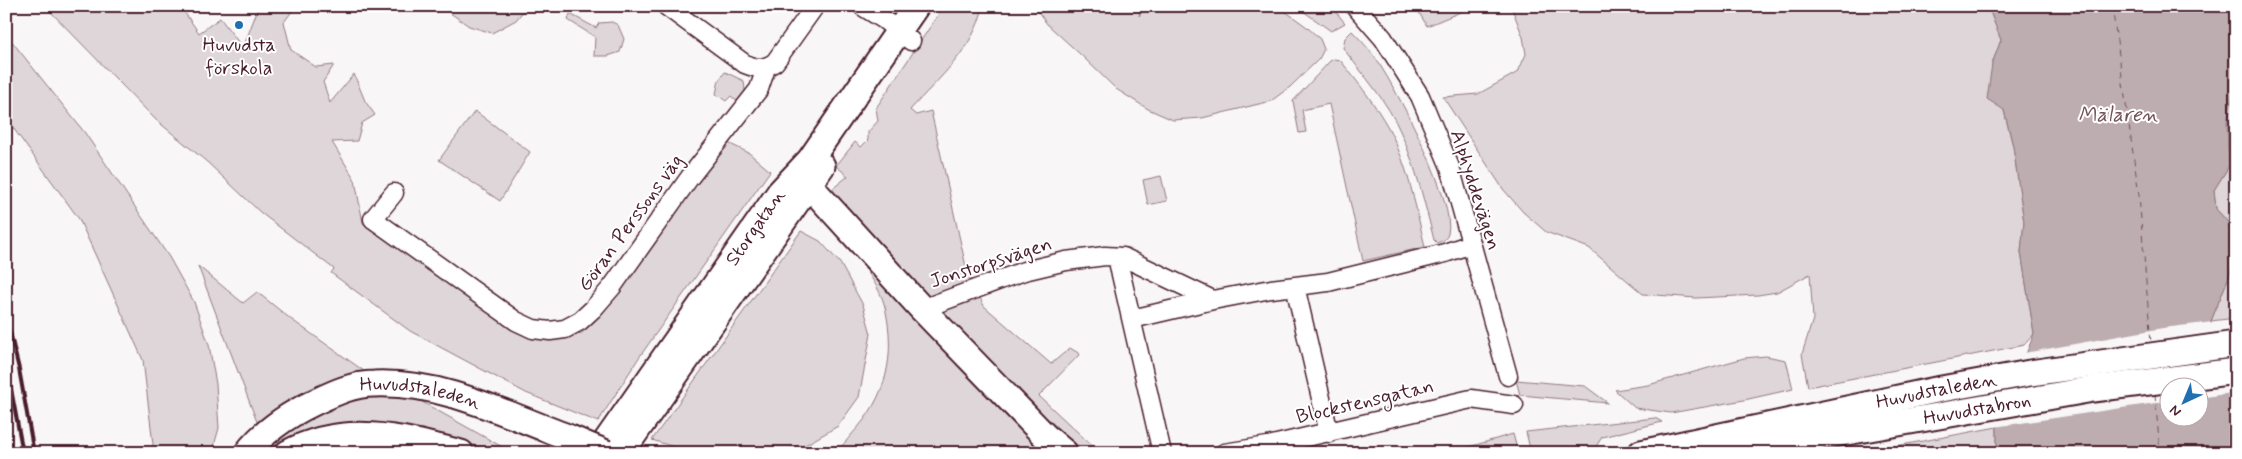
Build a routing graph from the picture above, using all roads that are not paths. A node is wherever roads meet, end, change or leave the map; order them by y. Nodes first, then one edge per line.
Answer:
1 (666, 6) edge
2 (815, 6) edge
3 (862, 6) edge
4 (916, 6) edge
5 (934, 6) edge
6 (1354, 6) edge
7 (905, 36) junction
8 (766, 68) junction
9 (809, 185) junction
10 (394, 193) dead end
11 (1471, 244) junction
12 (1117, 257) junction
13 (1295, 286) junction
14 (1213, 300) junction
15 (922, 308) junction
16 (1132, 319) junction
17 (2236, 344) edge
18 (2236, 371) edge
19 (1508, 376) dead end
20 (1514, 405) dead end
21 (1329, 432) junction
22 (1770, 435) junction
23 (247, 453) edge
24 (288, 453) edge
25 (461, 453) edge
26 (598, 453) edge
27 (606, 453) edge
28 (621, 453) edge
29 (1065, 453) edge
30 (1162, 453) edge
31 (1224, 453) edge
32 (1641, 453) edge
33 (1737, 453) edge

1 - 8 street
2 - 8 street, Göran Perssons väg
3 - 7 street
4 - 7 main road, Storgatan
5 - 7 main road, Storgatan
6 - 11 street, Alphyddevägen
7 - 9 main road, Storgatan
7 - 26 main road, Storgatan
8 - 10 street, Göran Perssons väg
9 - 15 main road
9 - 28 main road, Storgatan
11 - 13 street
11 - 19 street, Alphyddevägen
12 - 14 street, Jonstorpsvägen
12 - 15 street, Jonstorpsvägen
12 - 16 street
13 - 14 street
13 - 21 street
14 - 16 street
15 - 29 main road
16 - 30 street
17 - 22 main road, Huvudstaleden
18 - 22 main road, Huvudstabron
20 - 21 street, Blockstensgatan
21 - 31 street, Blockstensgatan
22 - 32 main road, Huvudstaleden
22 - 33 main road, Huvudstaleden
23 - 27 main road, Huvudstaleden, bridge
24 - 25 main road

